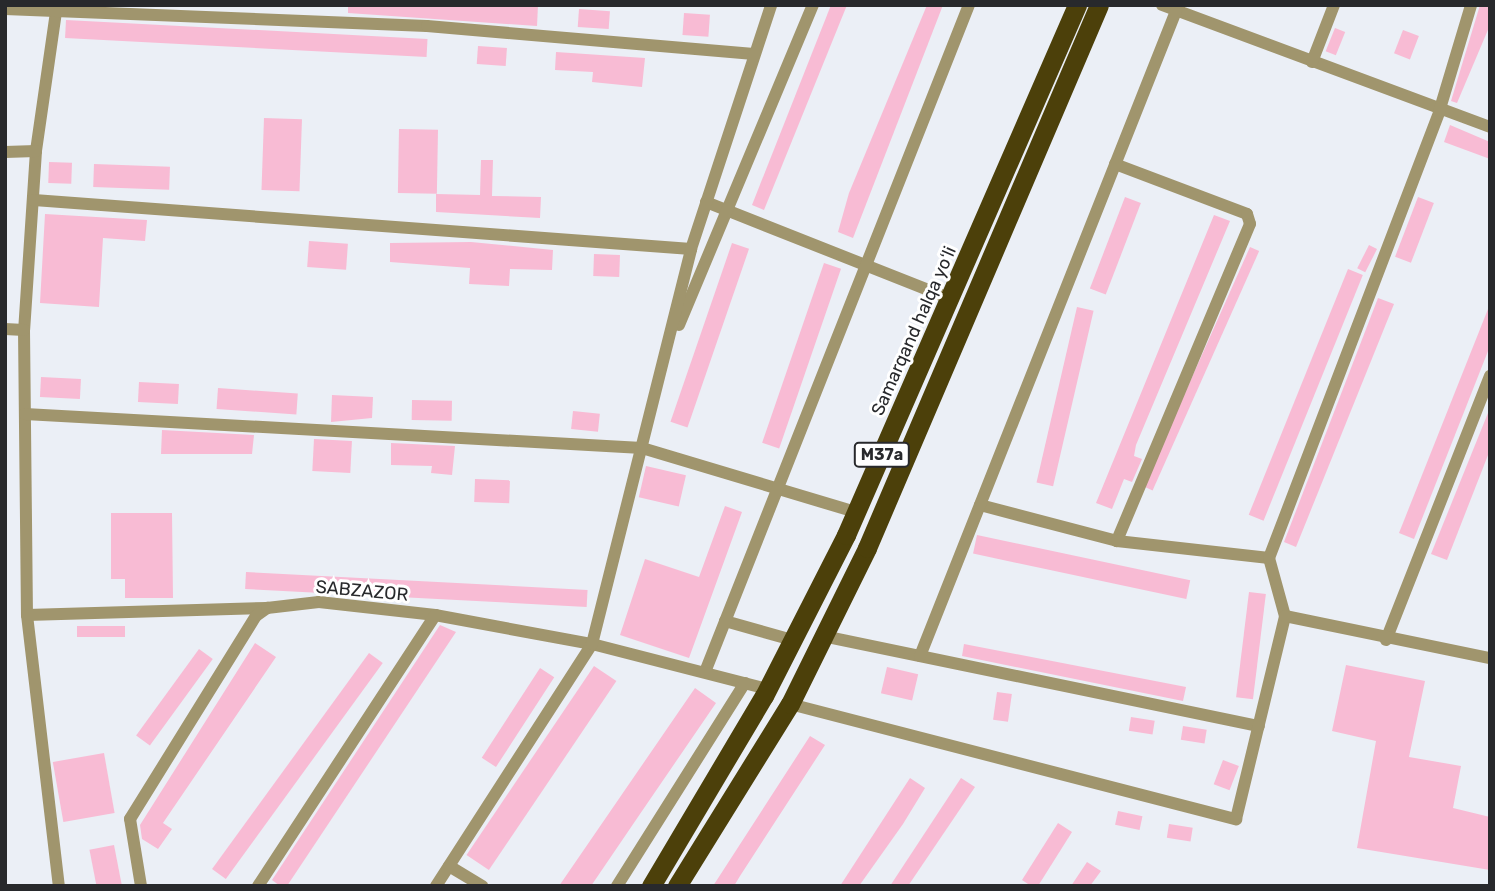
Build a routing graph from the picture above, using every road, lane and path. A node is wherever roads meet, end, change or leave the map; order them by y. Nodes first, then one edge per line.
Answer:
1 (771, 5) edge
2 (813, 5) edge
3 (969, 5) edge
4 (1077, 5) edge
5 (1099, 5) edge
6 (1162, 5) edge
7 (1334, 5) edge
8 (1471, 5) edge
9 (57, 6) edge
10 (5, 9) edge
11 (1179, 10) edge
12 (754, 54) junction
13 (1312, 62) junction
14 (1438, 112) junction
15 (1490, 127) edge
16 (36, 150) junction
17 (5, 152) edge
18 (1115, 163) junction
19 (34, 200) junction
20 (706, 202) junction
21 (731, 209) junction
22 (691, 249) junction
23 (865, 263) junction
24 (951, 299) junction
25 (5, 329) edge
26 (24, 330) junction
27 (668, 351) junction
28 (1490, 376) edge
29 (25, 414) junction
30 (642, 448) junction
31 (775, 490) junction
32 (980, 505) junction
33 (856, 512) junction
34 (846, 535) junction
35 (1117, 541) junction
36 (867, 548) junction
37 (1269, 558) junction
38 (267, 608) junction
39 (27, 615) junction
40 (435, 615) junction
41 (1285, 616) junction
42 (725, 621) junction
43 (823, 636) junction
44 (792, 640) junction
45 (1386, 640) junction
46 (592, 644) junction
47 (920, 656) junction
48 (1490, 658) edge
49 (705, 672) junction
50 (745, 683) junction
51 (767, 690) junction
52 (790, 704) junction
53 (1259, 726) junction
54 (449, 866) junction
55 (60, 886) edge
56 (141, 886) edge
57 (258, 886) edge
58 (436, 886) edge
59 (482, 886) edge
60 (617, 886) edge
61 (651, 886) edge
62 (677, 886) edge

1 - 12 street
2 - 21 street
3 - 23 street
4 - 24 highway, Samarqand halqa yoʻli / M37a
5 - 36 highway, M37a
6 - 11 street
7 - 13 street
8 - 14 street
9 - 10 street
9 - 12 street
9 - 16 street
11 - 13 street
11 - 18 street
12 - 20 street
13 - 14 street
14 - 15 street
14 - 37 street
16 - 17 street
16 - 19 street
18 - 32 street
18 - 35 street
19 - 22 street
19 - 26 street
20 - 21 street
20 - 22 street
21 - 23 street
21 - 27 street
22 - 27 street
23 - 24 street
23 - 31 street
24 - 33 highway, Samarqand halqa yoʻli / M37a
25 - 26 street
26 - 29 street
27 - 30 street
28 - 45 street
29 - 30 street
29 - 39 street
30 - 31 street
30 - 46 street
31 - 33 street
31 - 42 street
32 - 35 street
32 - 47 street
33 - 34 highway, Samarqand halqa yoʻli / M37a
34 - 36 highway
34 - 44 highway, Samarqand halqa yoʻli / M37a
35 - 37 street
36 - 43 highway, M37a
37 - 41 street
38 - 39 street, SABZAZOR
38 - 40 street, SABZAZOR
38 - 56 street
39 - 55 street
40 - 46 street, SABZAZOR
40 - 57 street
41 - 45 street
41 - 53 street
42 - 44 street
42 - 49 street
43 - 47 street
43 - 52 highway, M37a
44 - 51 highway, Samarqand halqa yoʻli / M37a
45 - 48 street
46 - 49 street, SABZAZOR
46 - 54 street
47 - 53 street
49 - 50 street, SABZAZOR
50 - 51 street, SABZAZOR
50 - 60 street
51 - 61 highway, Samarqand halqa yoʻli / M37a
52 - 53 street
52 - 62 highway, M37a
54 - 58 street
54 - 59 street

